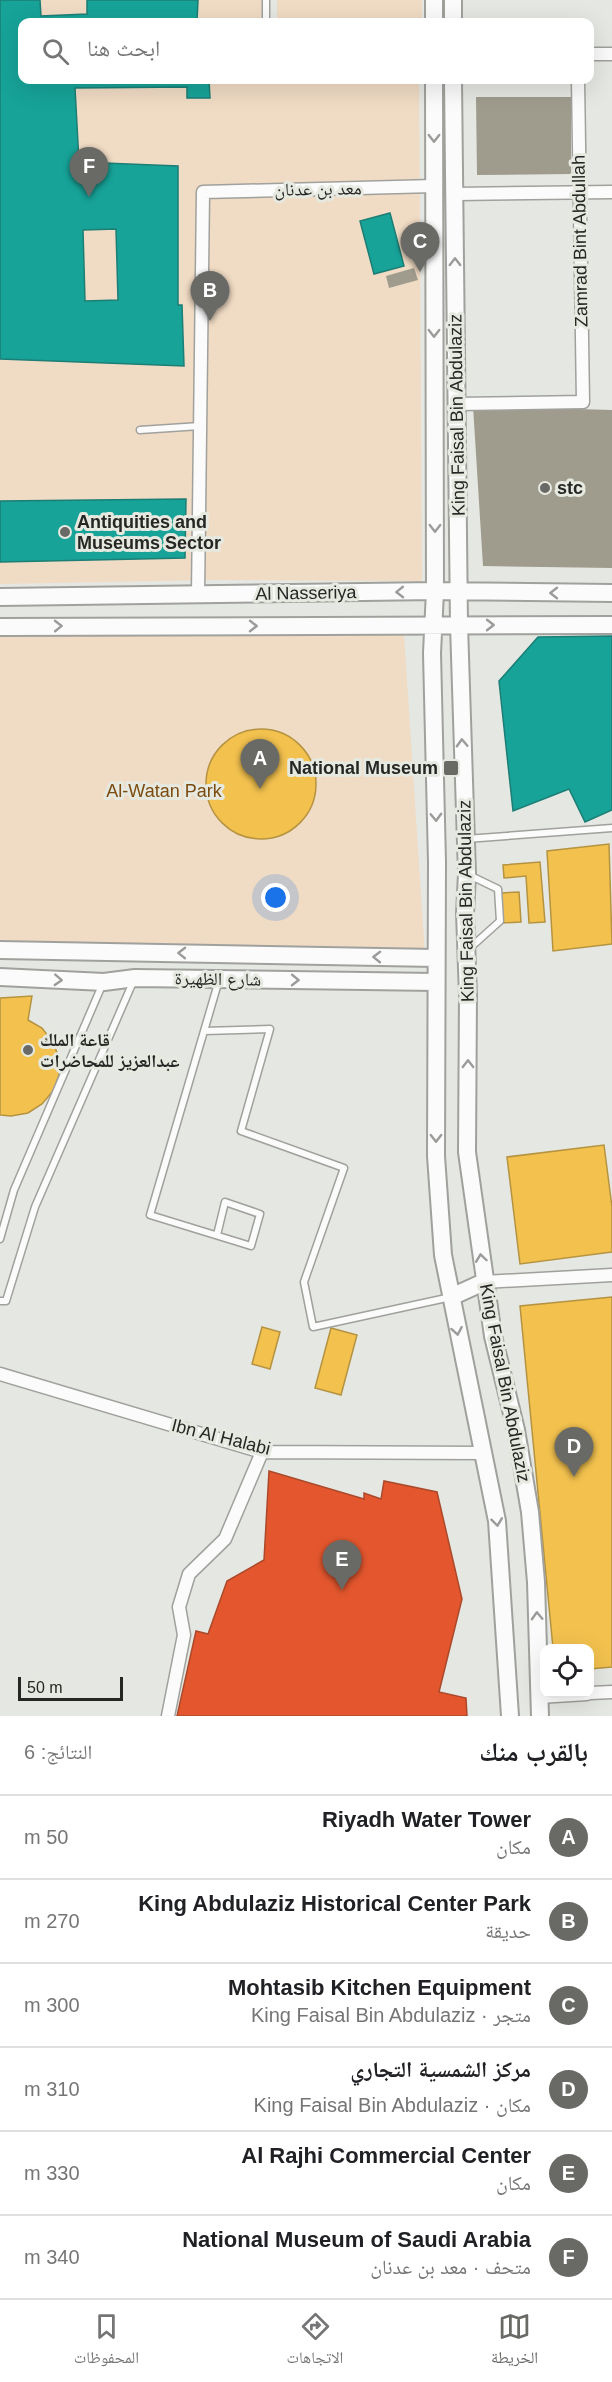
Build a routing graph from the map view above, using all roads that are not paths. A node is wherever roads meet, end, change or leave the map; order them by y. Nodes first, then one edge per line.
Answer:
1 (266, 0) edge
2 (434, 0) edge
3 (453, 0) edge
4 (266, 18) edge
5 (434, 18) edge
6 (453, 18) edge
7 (594, 54) edge
8 (612, 54) edge
9 (434, 84) edge
10 (453, 84) edge
11 (578, 84) edge
12 (434, 186) junction
13 (579, 191) junction
14 (612, 192) edge
15 (455, 194) junction
16 (456, 404) junction
17 (200, 426) junction
18 (140, 429) dead end
19 (435, 591) junction
20 (459, 593) junction
21 (612, 593) edge
22 (198, 595) junction
23 (127, 596) junction
24 (0, 597) edge
25 (127, 625) junction
26 (612, 625) edge
27 (434, 626) junction
28 (459, 626) junction
29 (0, 627) edge
30 (612, 828) edge
31 (465, 839) junction
32 (467, 874) junction
33 (0, 950) edge
34 (467, 950) junction
35 (436, 958) junction
36 (0, 977) edge
37 (135, 978) junction
38 (220, 979) junction
39 (104, 982) junction
40 (436, 982) junction
41 (204, 1031) junction
42 (217, 1235) junction
43 (0, 1239) edge
44 (612, 1275) edge
45 (484, 1282) junction
46 (451, 1297) junction
47 (0, 1301) edge
48 (0, 1374) edge
49 (262, 1452) junction
50 (484, 1453) junction
51 (612, 1692) edge
52 (594, 1693) edge
53 (540, 1697) edge
54 (540, 1698) edge
55 (168, 1716) edge
56 (510, 1716) edge
57 (540, 1716) edge

1 - 4 lane
2 - 5 street
3 - 6 street
7 - 8 street
9 -> 12 street, King Faisal Bin Abdulaziz
10 - 15 street, King Faisal Bin Abdulaziz
11 - 13 street, Zamrad Bint Abdullah
12 - 17 street, معد بن عدنان
12 -> 19 street, King Faisal Bin Abdulaziz
13 - 14 street
13 - 15 street
13 - 16 street, Zamrad Bint Abdullah
16 -> 15 street, King Faisal Bin Abdulaziz
16 - 20 street, King Faisal Bin Abdulaziz
17 - 18 lane
17 - 22 street
19 - 20 street, Al Nasseriya
19 -> 22 street, Al Nasseriya
19 - 27 street, King Faisal Bin Abdulaziz
21 -> 20 street, Al Nasseriya
20 - 28 street, King Faisal Bin Abdulaziz
22 - 23 street, Al Nasseriya
23 - 24 street, Al Nasseriya
23 - 25 street
25 -> 27 street, Al Nasseriya
29 -> 25 street, Al Nasseriya
28 -> 26 street, Al Nasseriya
27 - 28 street, Al Nasseriya
27 -> 35 street, King Faisal Bin Abdulaziz
31 -> 28 street, King Faisal Bin Abdulaziz
30 - 31 lane
31 - 32 street, King Faisal Bin Abdulaziz
32 - 34 street, King Faisal Bin Abdulaziz
32 - 34 lane
35 -> 33 street, شارع الظهيرة
45 -> 34 street, King Faisal Bin Abdulaziz
35 - 40 street, King Faisal Bin Abdulaziz
36 -> 39 street, شارع الظهيرة
37 - 38 street, شارع الظهيرة
37 - 39 street, شارع الظهيرة
37 - 47 lane
38 -> 40 street, شارع الظهيرة
38 - 41 lane
39 - 43 lane
40 -> 46 street, King Faisal Bin Abdulaziz
41 - 42 lane
41 - 46 lane
42 - 42 lane
44 - 45 street
45 - 46 street
53 -> 45 street, King Faisal Bin Abdulaziz
46 -> 50 street, King Faisal Bin Abdulaziz
48 - 49 street, Ibn Al Halabi
49 - 50 street, Ibn Al Halabi
49 - 55 street
50 -> 56 street, King Faisal Bin Abdulaziz
51 - 52 street
54 - 57 street, King Faisal Bin Abdulaziz

